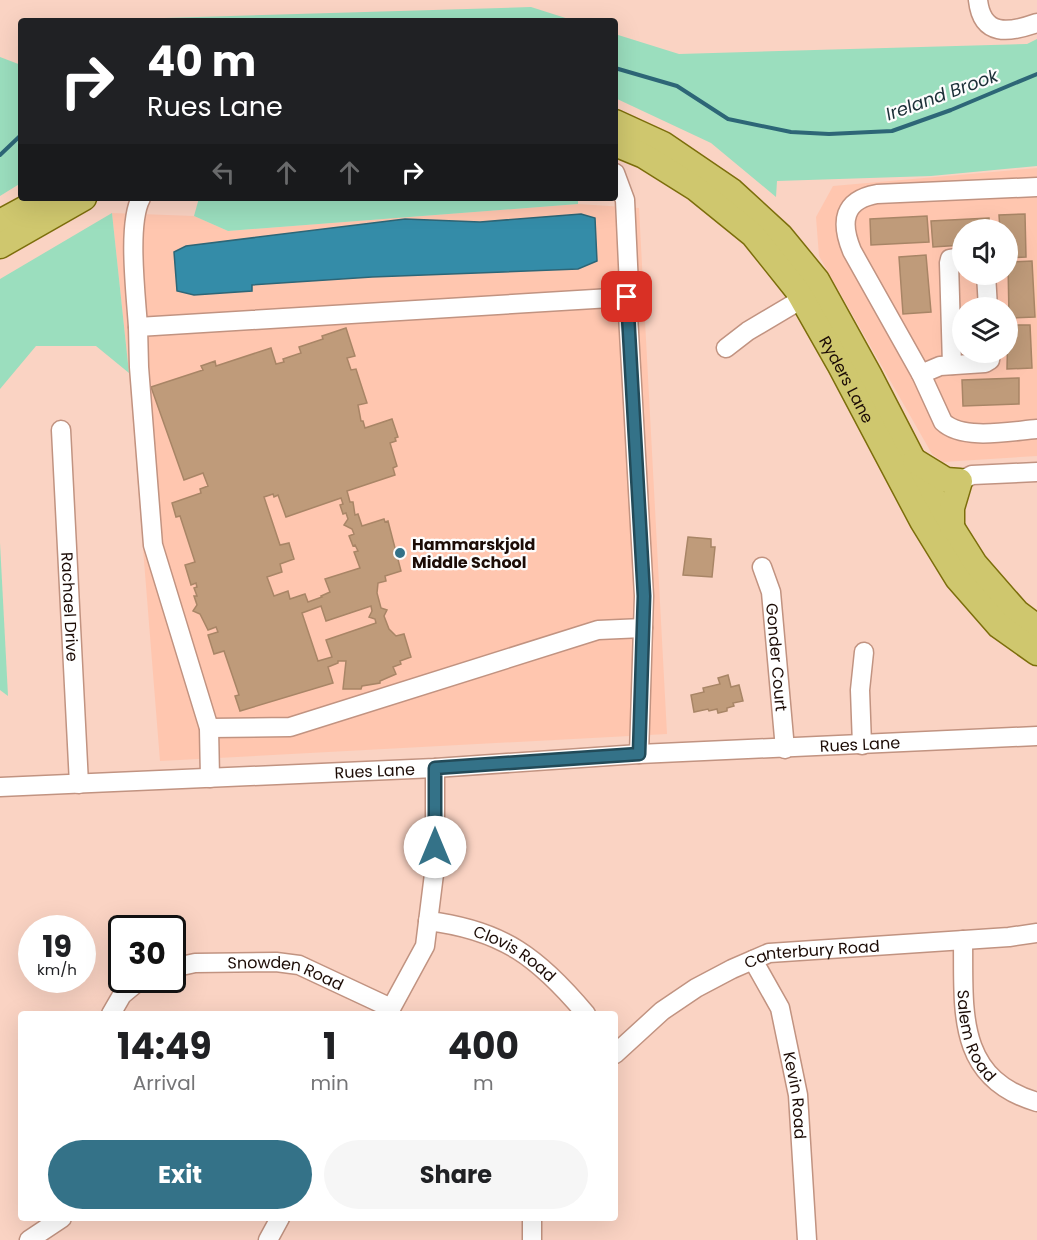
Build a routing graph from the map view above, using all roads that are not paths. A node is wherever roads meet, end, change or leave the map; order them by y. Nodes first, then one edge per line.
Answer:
1 (978, 0) edge
2 (1037, 23) edge
3 (618, 123) edge
4 (618, 145) edge
5 (618, 181) edge
6 (1037, 187) edge
7 (38, 201) edge
8 (79, 201) edge
9 (140, 201) edge
10 (0, 222) edge
11 (0, 246) edge
12 (952, 259) edge
13 (627, 297) junction
14 (802, 299) junction
15 (138, 327) junction
16 (726, 348) dead end
17 (985, 363) edge
18 (952, 365) junction
19 (921, 374) junction
20 (1037, 429) edge
21 (61, 430) dead end
22 (913, 460) junction
23 (1037, 472) edge
24 (960, 481) junction
25 (952, 528) junction
26 (762, 567) dead end
27 (1037, 627) edge
28 (643, 628) junction
29 (864, 652) dead end
30 (1037, 652) edge
31 (209, 728) junction
32 (1037, 736) edge
33 (862, 745) junction
34 (785, 749) junction
35 (639, 754) junction
36 (435, 768) junction
37 (210, 778) junction
38 (80, 784) junction
39 (0, 787) edge
40 (428, 921) junction
41 (1037, 933) edge
42 (963, 940) junction
43 (753, 960) junction
44 (186, 965) edge
45 (124, 993) edge
46 (113, 1011) edge
47 (390, 1011) edge
48 (583, 1011) edge
49 (618, 1047) edge
50 (1037, 1102) edge
51 (58, 1221) edge
52 (278, 1221) edge
53 (532, 1221) edge
54 (29, 1240) edge
55 (268, 1240) edge
56 (532, 1240) edge
57 (807, 1240) edge

1 - 2 street
3 - 22 main road, Ryders Lane
4 - 14 main road, Ryders Lane
5 - 13 street
6 - 19 street
7 - 10 main road
8 - 11 main road
9 - 15 street
12 - 18 street
13 - 15 street
13 - 28 street
14 - 16 street
14 - 30 main road, Ryders Lane
15 - 31 street
17 - 18 street
18 - 19 street
19 - 20 street
21 - 38 street, Rachael Drive
22 - 24 main road
22 - 25 main road, Ryders Lane
23 - 24 street
24 - 25 main road
25 - 27 main road, Ryders Lane
26 - 34 street, Gonder Court
28 - 31 street
28 - 35 street
29 - 33 street
31 - 37 street
32 - 33 street, Rues Lane
33 - 34 street, Rues Lane
34 - 35 street, Rues Lane
35 - 36 street, Rues Lane
36 - 37 street, Rues Lane
36 - 40 street
37 - 38 street, Rues Lane
38 - 39 street, Rues Lane
40 - 47 street
40 - 48 street, Clovis Road
41 - 42 street, Canterbury Road
42 - 43 street, Canterbury Road
42 - 50 street, Salem Road
43 - 49 street, Canterbury Road
43 - 57 street, Kevin Road
44 - 47 street, Snowden Road
45 - 46 street
51 - 54 street
52 - 55 street
53 - 56 street

